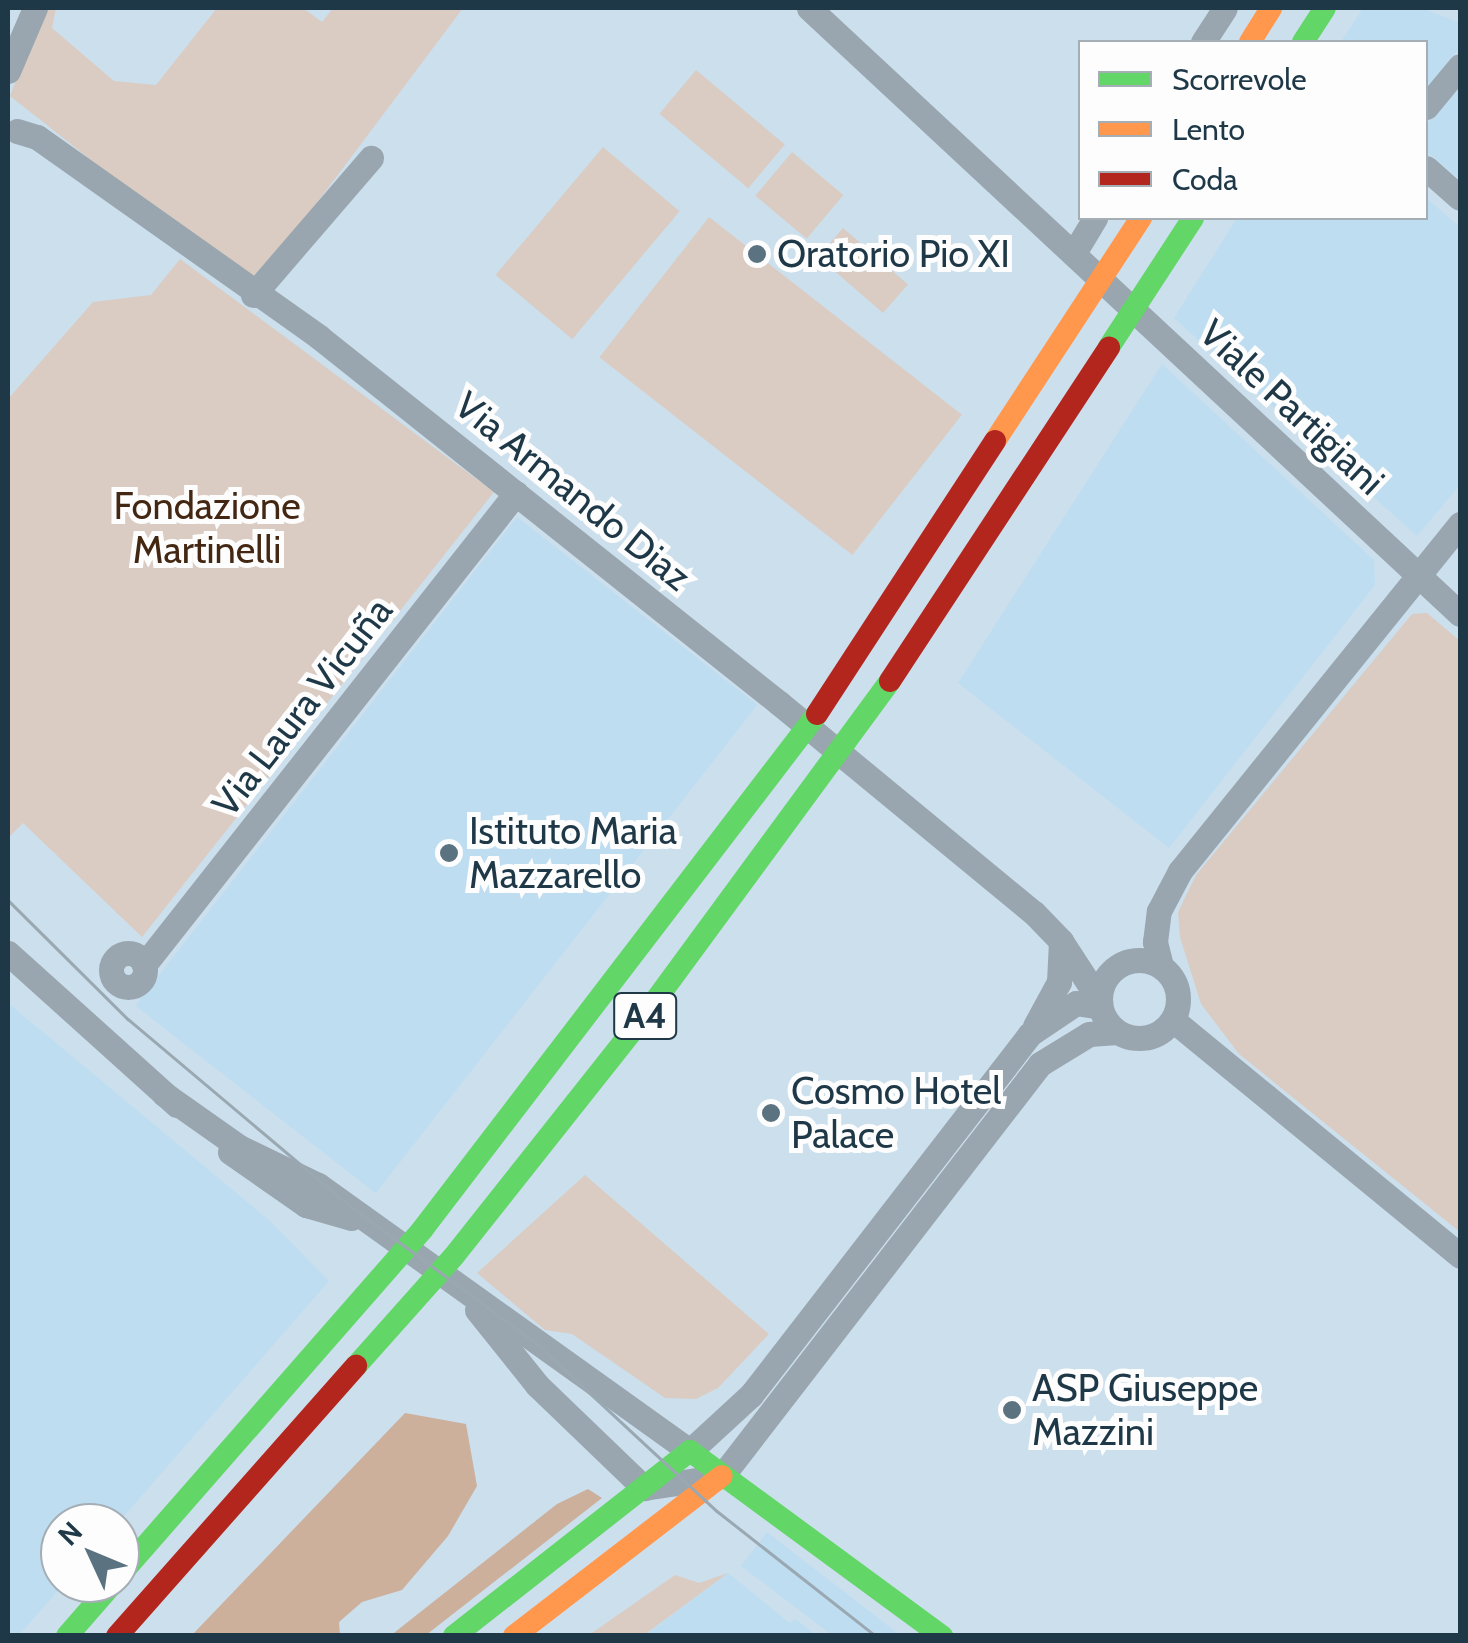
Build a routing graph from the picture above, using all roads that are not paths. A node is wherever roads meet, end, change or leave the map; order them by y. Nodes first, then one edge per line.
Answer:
1 (34, 8) edge
2 (809, 8) edge
3 (1225, 8) edge
4 (1272, 8) edge
5 (1325, 8) edge
6 (1205, 40) edge
7 (1251, 40) edge
8 (1304, 40) edge
9 (1460, 66) edge
10 (8, 71) edge
11 (1428, 105) edge
12 (11, 129) edge
13 (371, 158) dead end
14 (1428, 170) edge
15 (1460, 198) edge
16 (1095, 220) edge
17 (1140, 220) edge
18 (1192, 220) edge
19 (1074, 253) junction
20 (253, 295) junction
21 (516, 493) junction
22 (1460, 524) edge
23 (1419, 575) junction
24 (1460, 614) edge
25 (1061, 941) junction
26 (8, 953) edge
27 (144, 964) dead end
28 (1161, 966) junction
29 (1100, 1004) junction
30 (1173, 1020) junction
31 (1116, 1032) junction
32 (1030, 1034) junction
33 (1460, 1256) edge
34 (468, 1298) junction
35 (690, 1451) junction
36 (722, 1476) junction
37 (644, 1488) junction
38 (140, 1552) edge
39 (96, 1603) edge
40 (67, 1636) edge
41 (117, 1636) edge
42 (454, 1636) edge
43 (514, 1636) edge
44 (942, 1636) edge

1 - 10 street
2 - 19 street, Viale Partigiani
3 - 6 street
4 - 7 main road
5 - 8 main road
9 - 11 street
12 - 20 street, Via Armando Diaz
13 - 20 street
14 - 15 street
16 - 19 street
17 - 38 main road, A4
18 - 41 main road, A4
19 - 23 street, Viale Partigiani
20 - 21 street, Via Armando Diaz
21 - 25 street, Via Armando Diaz
21 - 27 street, Via Laura Vicuña
22 - 23 street
23 - 24 street, Viale Partigiani
23 - 28 street
25 - 29 street, Via Armando Diaz
25 - 32 street
26 - 34 street
28 - 29 street
28 - 30 street
29 - 31 street
29 - 32 street
30 - 31 street
30 - 33 street
31 - 36 street
32 - 35 street
34 - 35 street
34 - 37 street
35 - 36 main road
35 - 37 main road
36 - 37 street
36 - 43 main road
36 - 44 main road
37 - 42 main road
39 - 40 main road

